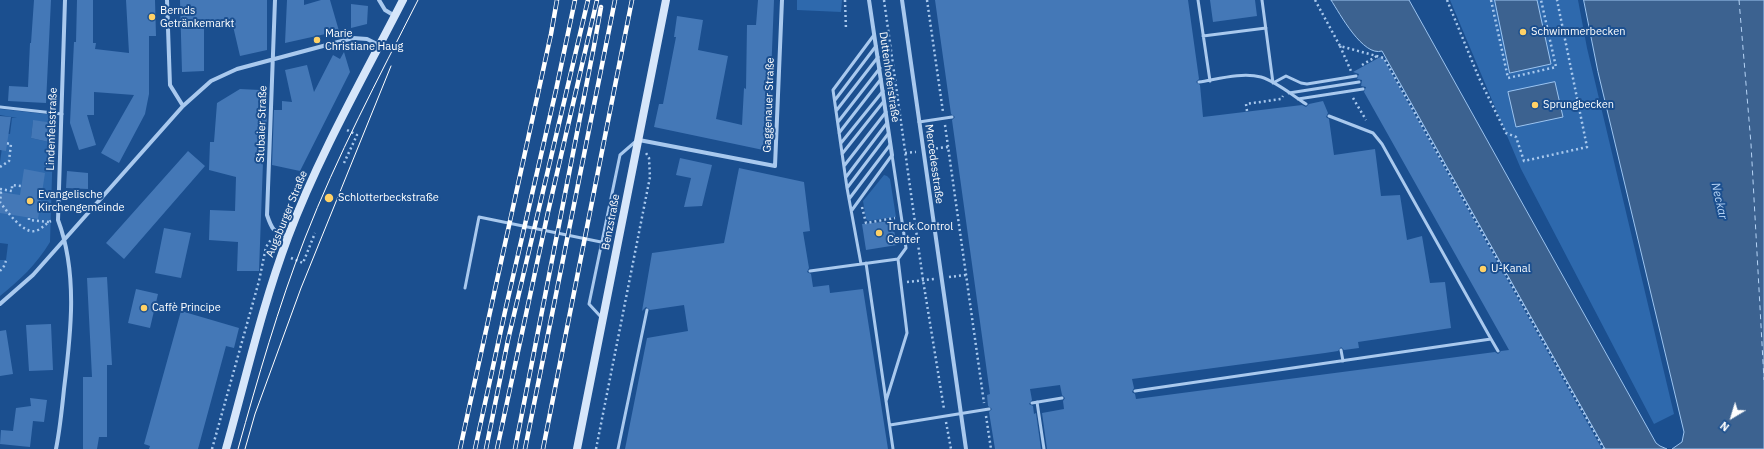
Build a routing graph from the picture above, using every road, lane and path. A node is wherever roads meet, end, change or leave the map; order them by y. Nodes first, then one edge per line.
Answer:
1 (65, 0) edge
2 (167, 0) edge
3 (275, 0) edge
4 (379, 0) edge
5 (403, 0) edge
6 (666, 0) edge
7 (782, 0) edge
8 (845, 0) edge
9 (869, 0) edge
10 (884, 0) edge
11 (902, 0) edge
12 (927, 0) edge
13 (1198, 0) edge
14 (1262, 0) edge
15 (1315, 0) edge
16 (1447, 0) edge
17 (1491, 0) edge
18 (1541, 0) edge
19 (1557, 0) edge
20 (395, 16) junction
21 (1266, 28) junction
22 (846, 30) dead end
23 (874, 35) junction
24 (1203, 36) junction
25 (379, 45) junction
26 (876, 46) junction
27 (1340, 46) junction
28 (1377, 56) junction
29 (878, 57) junction
30 (273, 59) junction
31 (1362, 65) dead end
32 (880, 68) junction
33 (1352, 73) dead end
34 (1356, 76) dead end
35 (881, 79) junction
36 (1210, 81) junction
37 (1199, 82) dead end
38 (1359, 82) dead end
39 (1273, 83) junction
40 (1363, 89) dead end
41 (883, 91) junction
42 (1288, 92) junction
43 (1298, 98) junction
44 (835, 100) junction
45 (884, 101) junction
46 (1306, 104) dead end
47 (182, 106) junction
48 (0, 107) edge
49 (836, 111) junction
50 (1247, 111) dead end
51 (886, 112) junction
52 (62, 114) junction
53 (1329, 116) dead end
54 (952, 117) dead end
55 (944, 118) junction
56 (838, 122) junction
57 (919, 122) junction
58 (887, 123) junction
59 (902, 131) junction
60 (896, 132) dead end
61 (839, 133) junction
62 (888, 134) junction
63 (355, 138) dead end
64 (638, 139) junction
65 (5, 143) dead end
66 (841, 143) junction
67 (890, 144) junction
68 (842, 154) junction
69 (892, 156) junction
70 (344, 163) dead end
71 (844, 166) junction
72 (0, 167) edge
73 (846, 177) junction
74 (21, 186) dead end
75 (847, 188) junction
76 (0, 189) edge
77 (0, 192) edge
78 (861, 197) junction
79 (849, 199) junction
80 (852, 210) junction
81 (901, 217) junction
82 (28, 218) dead end
83 (58, 220) junction
84 (49, 222) junction
85 (275, 232) junction
86 (315, 233) dead end
87 (288, 237) junction
88 (66, 239) junction
89 (602, 242) junction
90 (898, 259) junction
91 (6, 261) dead end
92 (289, 262) dead end
93 (866, 263) junction
94 (861, 264) junction
95 (262, 265) junction
96 (277, 270) junction
97 (810, 270) dead end
98 (0, 271) edge
99 (465, 288) dead end
100 (0, 304) edge
101 (647, 310) dead end
102 (603, 319) junction
103 (1491, 339) junction
104 (1341, 350) dead end
105 (1498, 351) dead end
106 (1343, 361) junction
107 (1135, 391) dead end
108 (1062, 398) dead end
109 (886, 401) junction
110 (1037, 402) junction
111 (1032, 403) dead end
112 (987, 410) junction
113 (961, 413) junction
114 (945, 416) junction
115 (890, 425) junction
116 (56, 449) edge
117 (212, 449) edge
118 (226, 449) edge
119 (577, 449) edge
120 (596, 449) edge
121 (618, 449) edge
122 (893, 449) edge
123 (951, 449) edge
124 (966, 449) edge
125 (991, 449) edge
126 (1044, 449) edge
127 (1604, 449) edge

1 - 52 street, Lindenfelsstraße
2 - 47 street
3 - 30 street, Stubaier Straße
4 - 20 street
5 - 20 main road, Augsburger Straße
6 - 64 main road, Benzstraße
7 - 64 street, Gaggenauer Straße
8 - 22 path
9 - 23 street, Duttenhoferstraße
10 - 59 path
11 - 57 street, Mercedesstraße
12 - 55 path
13 - 24 lane
14 - 21 lane
15 - 27 path
16 - 19 path
17 - 18 path
20 - 25 main road, Augsburger Straße
21 - 24 lane
21 - 39 lane
23 - 26 street, Duttenhoferstraße
23 - 44 lane
24 - 36 lane
25 - 30 street
25 - 87 main road, Augsburger Straße
26 - 29 street, Duttenhoferstraße
26 - 44 lane
27 - 28 path
27 - 33 path
28 - 31 path
28 - 127 path
29 - 32 street, Duttenhoferstraße
29 - 49 lane
30 - 47 street
30 - 85 street, Stubaier Straße
32 - 35 street, Duttenhoferstraße
32 - 56 lane
34 - 39 lane
35 - 41 street, Duttenhoferstraße
35 - 61 lane
36 - 37 lane
36 - 39 lane
38 - 42 lane
39 - 42 lane
40 - 43 lane
41 - 45 street, Duttenhoferstraße
41 - 66 lane
42 - 43 lane
42 - 50 path
43 - 46 lane
44 - 49 lane
45 - 51 street, Duttenhoferstraße
45 - 68 lane
47 - 88 street
48 - 52 lane
49 - 56 lane
51 - 58 street, Duttenhoferstraße
51 - 71 lane
52 - 83 street, Lindenfelsstraße
53 - 103 lane
54 - 55 lane
55 - 57 lane
55 - 112 path
56 - 61 lane
57 - 113 street, Mercedesstraße
58 - 62 street, Duttenhoferstraße
58 - 73 lane
59 - 60 path
59 - 114 path
61 - 66 lane
62 - 67 street, Duttenhoferstraße
62 - 75 lane
63 - 70 path
64 - 89 lane
64 - 102 main road, Benzstraße
64 - 120 path
65 - 72 path
66 - 68 lane
67 - 69 street, Duttenhoferstraße
67 - 79 lane
68 - 71 lane
69 - 78 lane
69 - 81 lane
71 - 73 lane
73 - 75 lane
74 - 76 path
75 - 79 lane
77 - 84 path
78 - 80 lane
78 - 81 path
79 - 80 lane
80 - 94 lane
81 - 90 lane
82 - 84 path
83 - 84 path
83 - 88 street, Lindenfelsstraße
85 - 87 street
85 - 95 path
86 - 92 path
87 - 96 main road, Augsburger Straße
88 - 100 street
88 - 116 street, Lindenfelsstraße
89 - 99 lane
89 - 102 lane
90 - 93 lane
90 - 109 lane
91 - 98 path
93 - 94 lane
93 - 109 lane
94 - 97 lane
95 - 96 path
95 - 117 path
96 - 118 main road, Augsburger Straße
101 - 121 lane
102 - 119 main road, Benzstraße
103 - 105 lane
103 - 106 lane
104 - 106 lane
106 - 107 lane
108 - 110 lane
109 - 115 lane
110 - 111 lane
110 - 126 lane
112 - 113 lane
112 - 125 path
113 - 114 lane
113 - 124 street, Mercedesstraße
114 - 115 lane
114 - 123 path
115 - 122 lane

